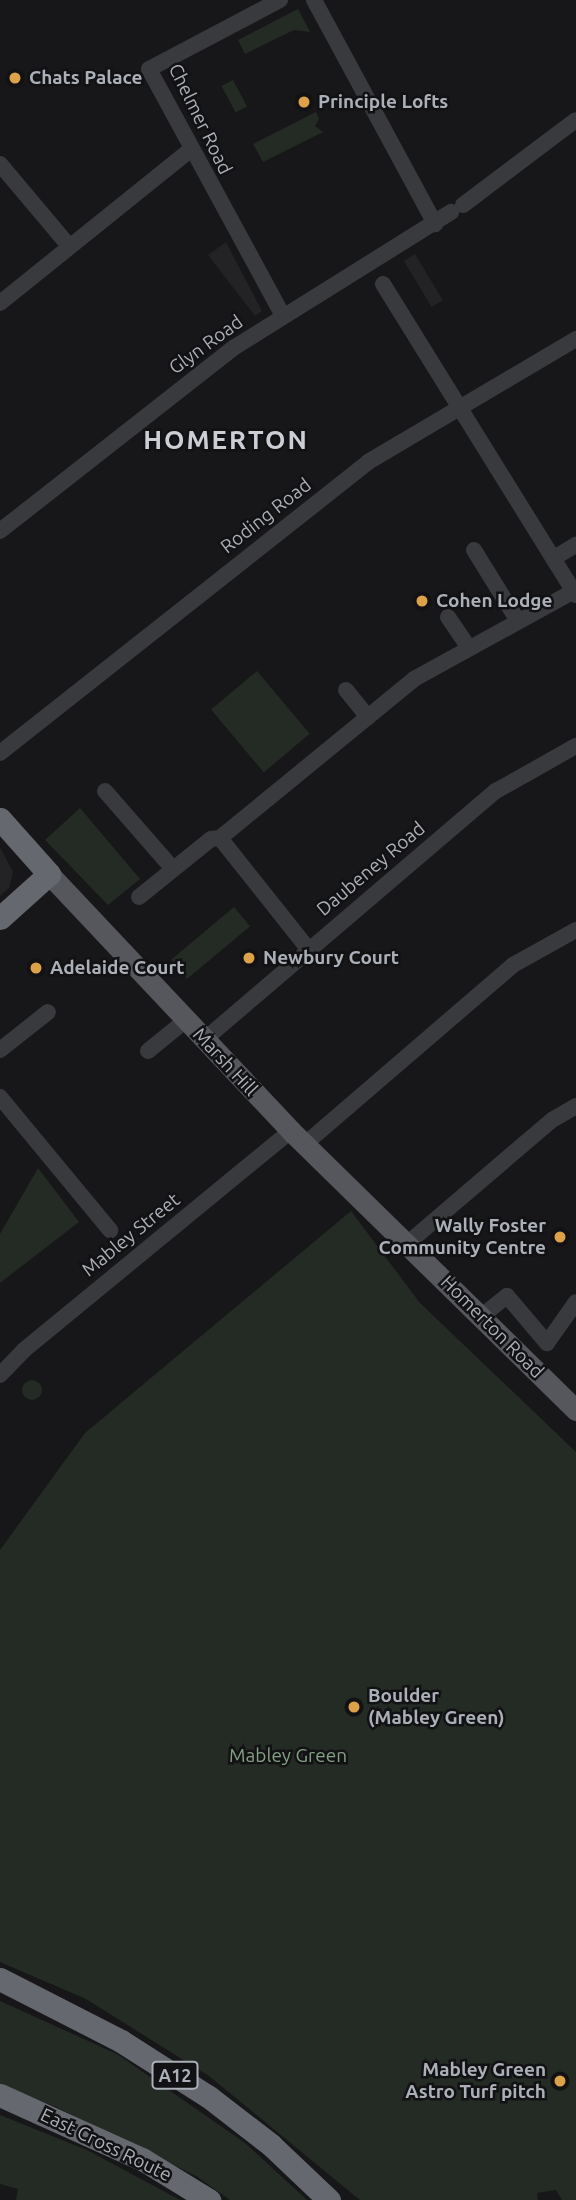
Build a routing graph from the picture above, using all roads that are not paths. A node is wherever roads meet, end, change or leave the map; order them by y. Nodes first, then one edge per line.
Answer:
1 (280, 0) edge
2 (314, 0) edge
3 (576, 120) edge
4 (190, 150) junction
5 (0, 164) edge
6 (7, 186) edge
7 (435, 224) junction
8 (69, 246) junction
9 (383, 284) dead end
10 (0, 303) edge
11 (283, 316) junction
12 (576, 340) edge
13 (460, 409) junction
14 (0, 531) edge
15 (576, 545) edge
16 (474, 550) dead end
17 (554, 558) junction
18 (575, 593) edge
19 (448, 617) dead end
20 (518, 621) junction
21 (468, 648) junction
22 (346, 690) dead end
23 (368, 717) junction
24 (576, 746) edge
25 (0, 753) edge
26 (106, 791) dead end
27 (0, 819) edge
28 (220, 838) junction
29 (173, 869) junction
30 (49, 874) junction
31 (139, 897) dead end
32 (0, 918) edge
33 (576, 930) edge
34 (309, 950) junction
35 (48, 1012) dead end
36 (186, 1020) junction
37 (204, 1040) junction
38 (0, 1050) edge
39 (148, 1051) dead end
40 (3, 1100) edge
41 (576, 1106) edge
42 (298, 1138) junction
43 (110, 1230) dead end
44 (408, 1243) junction
45 (576, 1302) edge
46 (482, 1316) junction
47 (0, 1375) edge
48 (576, 1410) edge
49 (0, 1979) edge
50 (0, 2095) edge
51 (209, 2200) edge
52 (329, 2200) edge

1 - 4 street, Chelmer Road
2 - 7 street
3 - 7 street, Glyn Road
4 - 8 street
4 - 11 street, Chelmer Road
5 - 6 street
6 - 8 street
7 - 11 street, Glyn Road
8 - 10 street
9 - 13 street
11 - 14 street, Glyn Road
12 - 13 street, Roding Road
13 - 17 street
13 - 25 street, Roding Road
15 - 17 street
16 - 20 street
17 - 18 street
18 - 20 street
19 - 21 street
20 - 21 street
21 - 23 street
22 - 23 street
23 - 28 street
24 - 34 street, Daubeney Road
26 - 29 street
27 - 30 highway
28 - 29 street
28 - 34 street
29 - 31 street
30 - 32 highway
30 - 36 main road, Marsh Hill
33 - 42 street, Mabley Street
34 - 37 street, Daubeney Road
35 - 38 street
36 - 37 main road, Marsh Hill
36 - 39 street
37 - 42 main road, Marsh Hill
40 - 43 street
41 - 44 street
42 - 44 main road, Marsh Hill
42 - 47 street, Mabley Street
44 - 46 main road, Homerton Road
45 - 46 street
46 - 48 main road, Homerton Road
49 - 52 highway, A12
50 - 51 highway, East Cross Route

